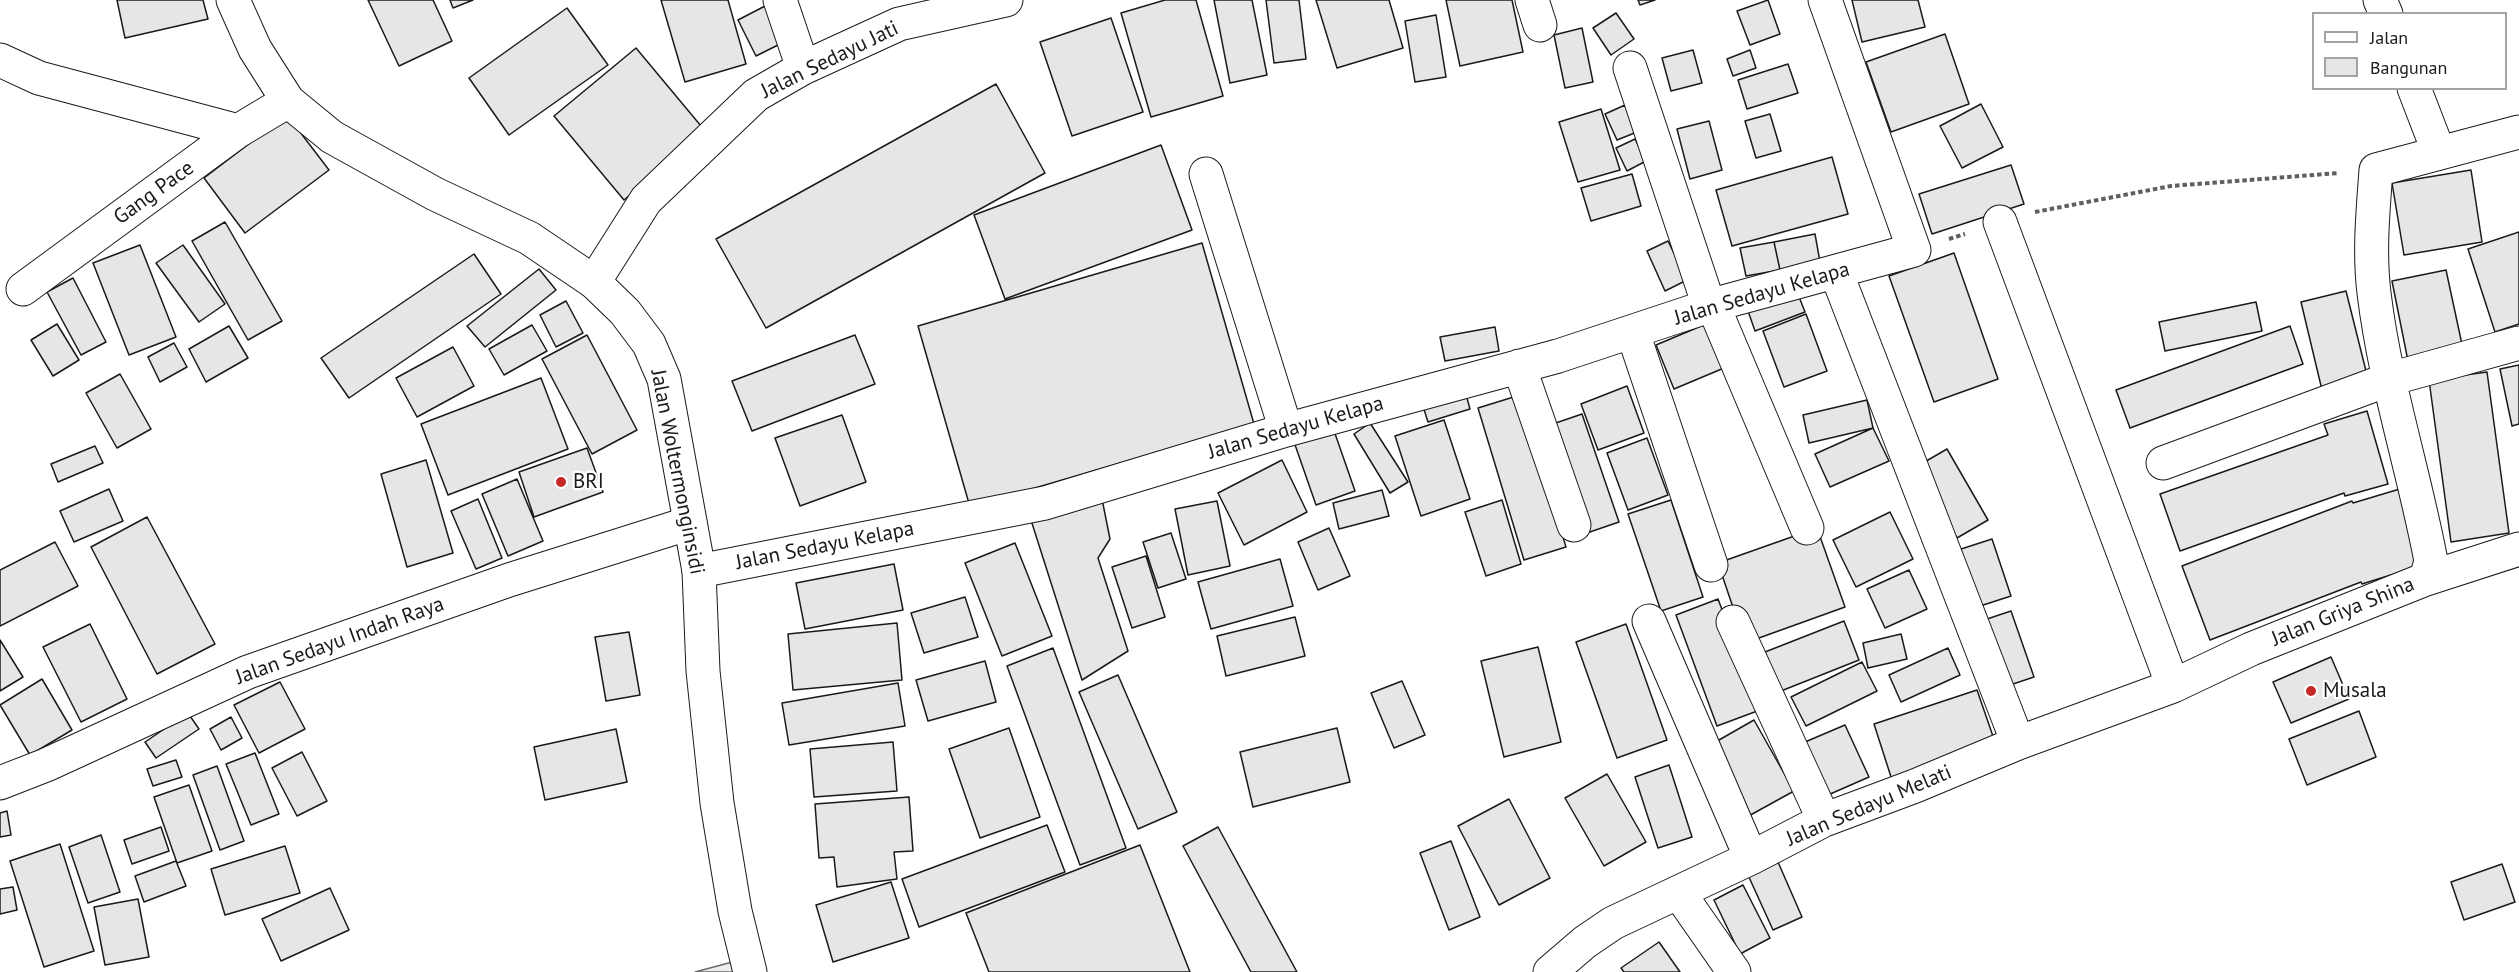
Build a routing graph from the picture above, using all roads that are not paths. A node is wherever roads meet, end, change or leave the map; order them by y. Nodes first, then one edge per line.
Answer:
1 (233, 0) edge
2 (780, 0) edge
3 (1003, 0) edge
4 (1825, 0) edge
5 (897, 12) edge
6 (0, 60) edge
7 (803, 68) junction
8 (1630, 68) dead end
9 (2415, 90) edge
10 (288, 101) junction
11 (238, 131) junction
12 (2519, 132) edge
13 (2435, 143) junction
14 (1206, 174) dead end
15 (2000, 222) road end
16 (1836, 272) junction
17 (594, 282) junction
18 (23, 289) dead end
19 (1709, 306) junction
20 (1634, 333) junction
21 (2519, 343) edge
22 (1519, 366) junction
23 (2390, 380) junction
24 (1286, 430) junction
25 (2163, 463) dead end
26 (690, 523) junction
27 (1574, 525) dead end
28 (1807, 528) dead end
29 (2519, 549) edge
30 (1711, 565) dead end
31 (699, 571) junction
32 (2426, 579) junction
33 (1648, 621) dead end
34 (1732, 622) dead end
35 (2173, 686) junction
36 (2018, 743) junction
37 (0, 783) edge
38 (1824, 820) junction
39 (1751, 858) junction
40 (1679, 893) junction
41 (750, 972) edge
42 (1550, 972) edge
43 (1734, 972) edge

1 - 10 street, Jalan Woltermonginsidi
2 - 7 street
3 - 5 street, Jalan Sedayu Jati
4 - 16 street, Jalan Sedayu Kelapa
5 - 7 street, Jalan Sedayu Jati
6 - 11 street
7 - 17 street, Jalan Sedayu Jati
8 - 19 street
9 - 13 street
10 - 11 street, Gang Pace
10 - 17 street, Jalan Woltermonginsidi
11 - 18 street, Gang Pace
12 - 13 street
13 - 23 street, Jalan Griya Shina
14 - 24 street
15 - 35 street
16 - 19 street, Jalan Sedayu Kelapa
16 - 36 street
17 - 26 street, Jalan Woltermonginsidi
19 - 20 street, Jalan Sedayu Kelapa
19 - 28 street
20 - 22 street, Jalan Sedayu Kelapa
20 - 30 street
21 - 23 street
22 - 24 street, Jalan Sedayu Kelapa
22 - 27 street
23 - 25 street
23 - 32 street, Jalan Griya Shina
24 - 31 street, Jalan Sedayu Kelapa
26 - 31 street, Jalan Woltermonginsidi
26 - 37 street, Jalan Sedayu Indah Raya
29 - 32 street
31 - 41 street, Jalan Woltermonginsidi
32 - 35 street, Jalan Griya Shina
33 - 39 street
34 - 38 street
35 - 36 street, Jalan Sedayu Melati
36 - 38 street, Jalan Sedayu Melati
38 - 39 street, Jalan Sedayu Melati
39 - 40 street, Jalan Sedayu Melati
40 - 42 street, Jalan Sedayu Melati
40 - 43 street

